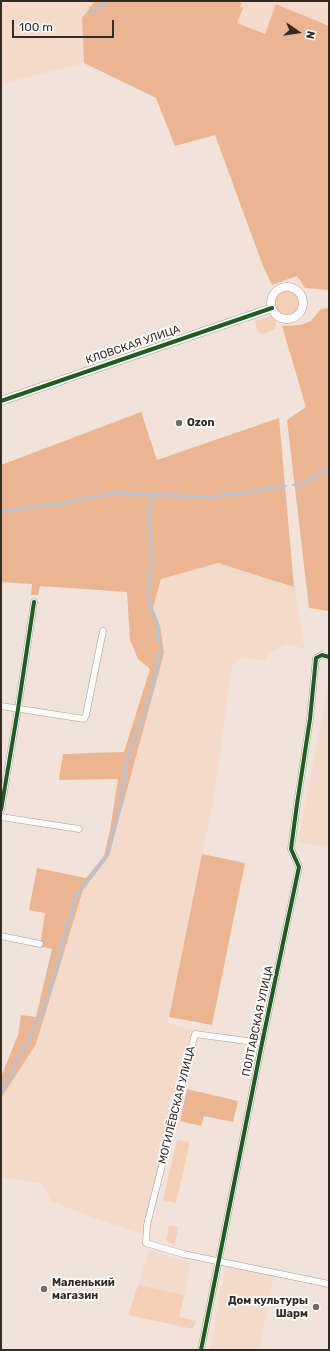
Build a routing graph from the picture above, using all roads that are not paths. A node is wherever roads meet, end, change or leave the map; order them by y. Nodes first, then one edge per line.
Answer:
1 (272, 308) junction
2 (1, 401) edge
3 (34, 602) dead end
4 (102, 631) dead end
5 (329, 656) edge
6 (1, 706) edge
7 (18, 710) junction
8 (4, 780) edge
9 (1, 810) edge
10 (1, 817) edge
11 (79, 829) dead end
12 (1, 936) edge
13 (40, 944) dead end
14 (262, 1043) junction
15 (219, 1262) junction
16 (329, 1284) edge
17 (201, 1350) edge

1 - 1 street
1 - 2 street, КЛОВСКАЯ УЛИЦА
3 - 7 street
4 - 7 street
5 - 14 street, ПОЛТАВСКАЯ УЛИЦА
6 - 7 street
7 - 8 street
8 - 9 street
10 - 11 street
12 - 13 street
14 - 15 street, ПОЛТАВСКАЯ УЛИЦА
14 - 15 street, МОГИЛЁВСКАЯ УЛИЦА
15 - 16 street
15 - 17 street, ПОЛТАВСКАЯ УЛИЦА

